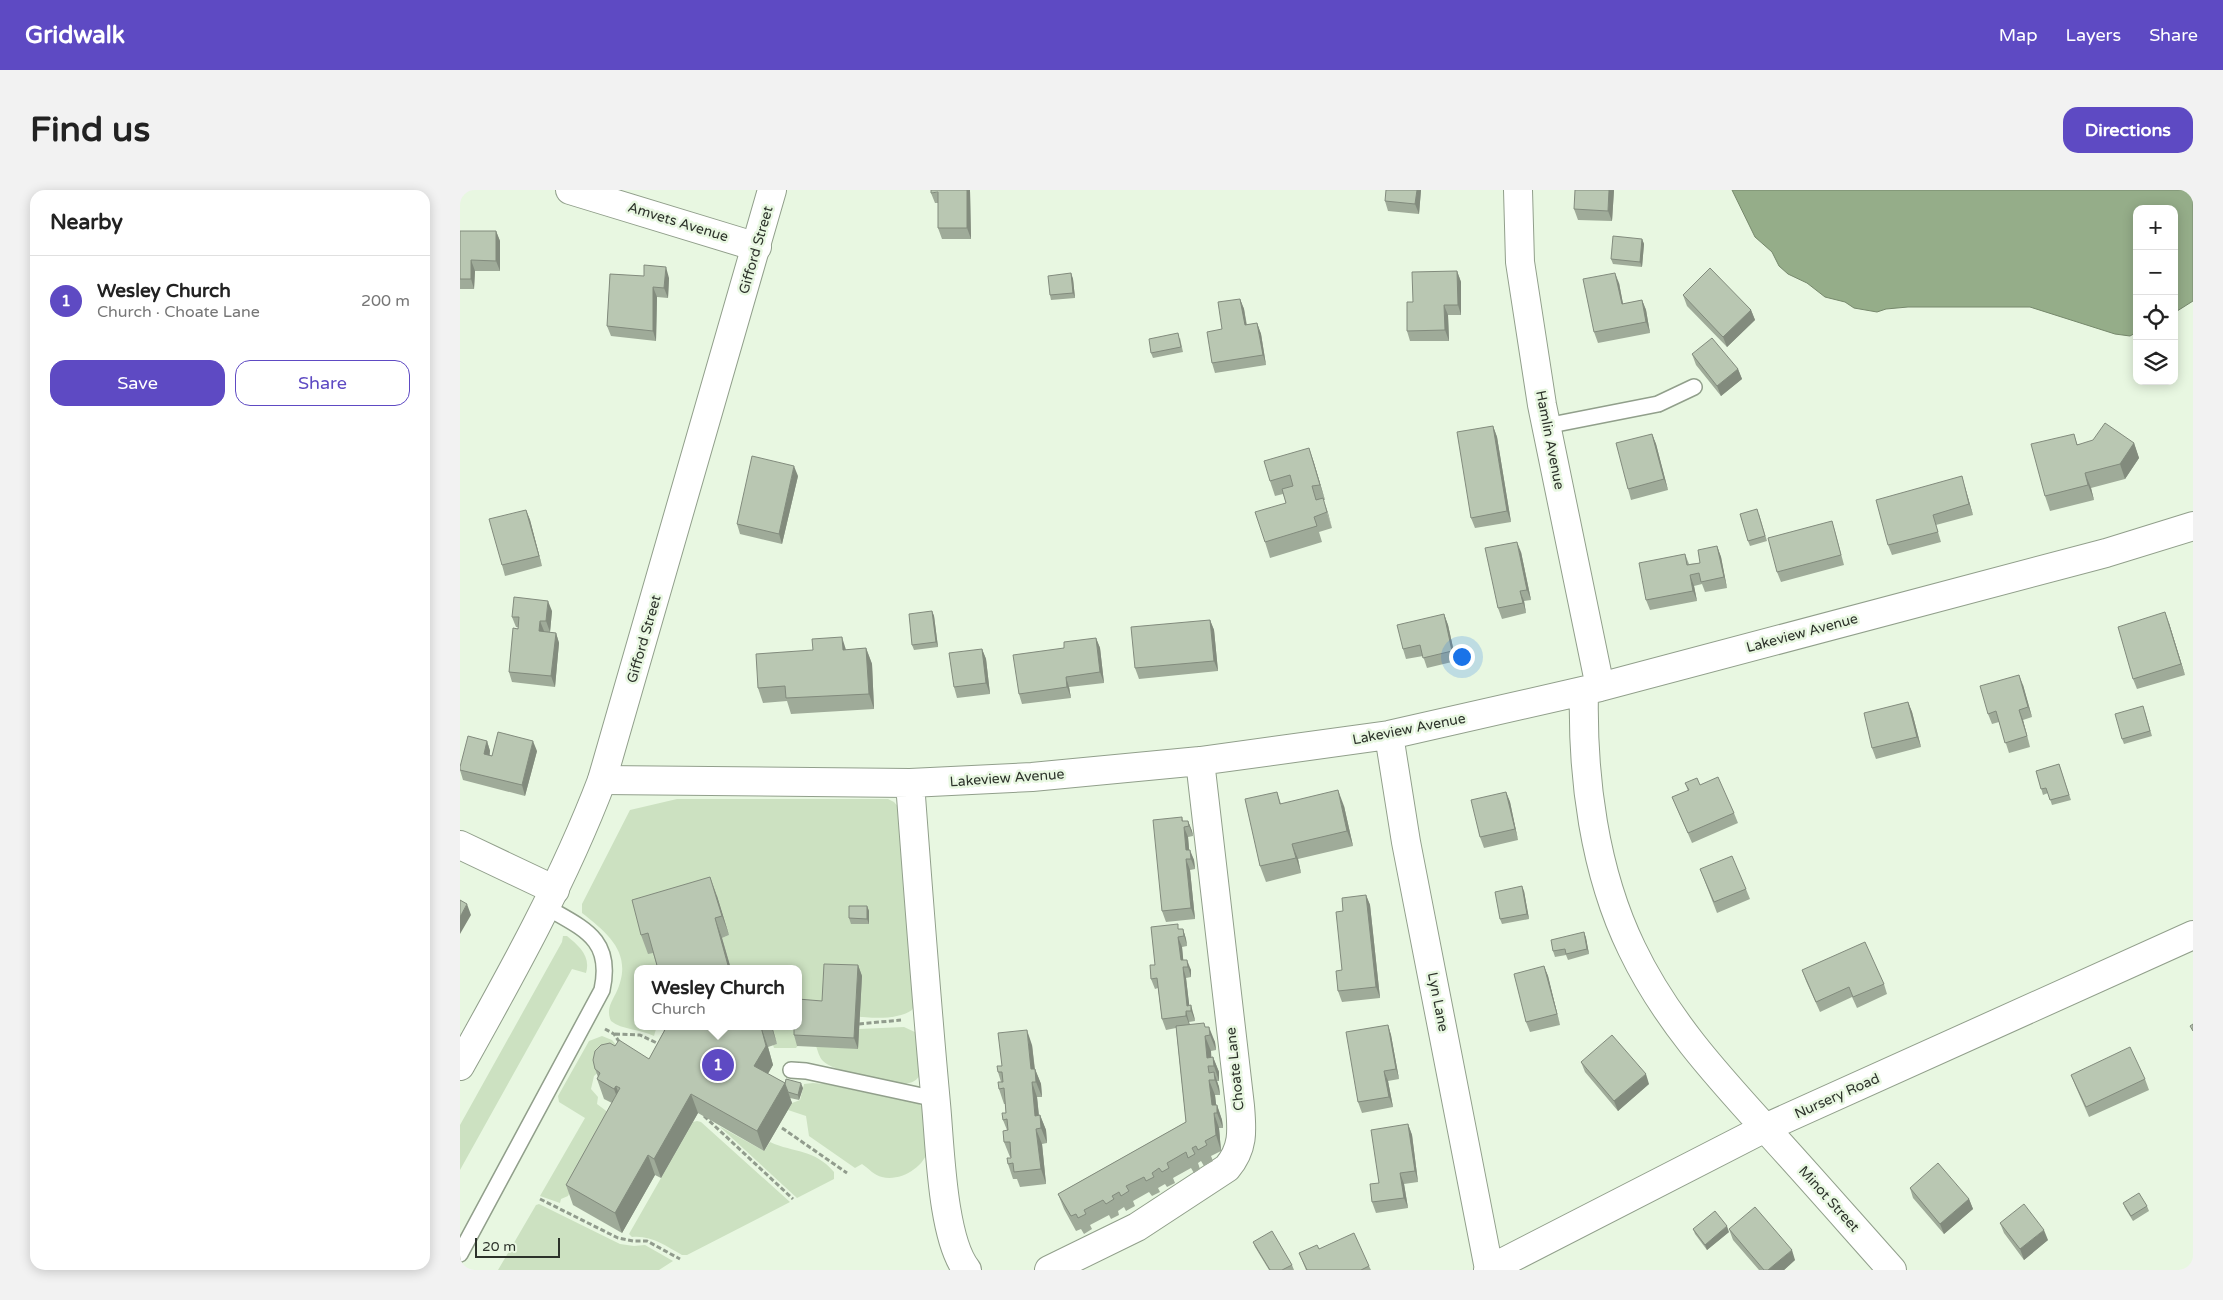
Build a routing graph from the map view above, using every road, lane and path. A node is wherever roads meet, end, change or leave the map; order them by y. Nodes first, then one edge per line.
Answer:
1 (570, 190) edge
2 (772, 190) edge
3 (1518, 190) edge
4 (757, 247) junction
5 (1694, 387) dead end
6 (1546, 426) junction
7 (2193, 526) edge
8 (1592, 689) junction
9 (1389, 735) junction
10 (1200, 761) junction
11 (602, 780) junction
12 (910, 783) junction
13 (460, 845) edge
14 (550, 899) junction
15 (2193, 936) edge
16 (586, 1018) junction
17 (928, 1018) junction
18 (859, 1024) dead end
19 (614, 1034) junction
20 (623, 1048) edge
21 (664, 1048) edge
22 (460, 1066) edge
23 (791, 1070) dead end
24 (936, 1099) junction
25 (704, 1116) edge
26 (782, 1128) dead end
27 (1765, 1128) junction
28 (847, 1173) dead end
29 (540, 1199) dead end
30 (793, 1199) dead end
31 (460, 1254) edge
32 (680, 1260) dead end
33 (968, 1270) edge
34 (1048, 1270) edge
35 (1488, 1270) edge
36 (1892, 1270) edge

1 - 4 street, Amvets Avenue
2 - 4 street, Gifford Street
3 - 6 street, Hamlin Avenue
4 - 11 street, Gifford Street
5 - 6 lane
6 - 8 street, Hamlin Avenue
7 - 8 street, Lakeview Avenue
8 - 9 street, Lakeview Avenue
8 - 27 street, Hamlin Avenue
9 - 10 street, Lakeview Avenue
9 - 35 street, Lyn Lane
10 - 12 street, Lakeview Avenue
10 - 34 street, Choate Lane
11 - 12 street, Lakeview Avenue
11 - 14 street, Gifford Street
12 - 17 street
13 - 14 street
14 - 16 lane
14 - 22 street, Gifford Street
15 - 27 street, Nursery Road
16 - 19 path
16 - 31 lane
17 - 18 path
17 - 24 street
19 - 20 path
19 - 21 path
23 - 24 lane
24 - 33 street
25 - 30 path
26 - 28 path
27 - 35 street, Nursery Road
27 - 36 street, Minot Street
29 - 32 path

